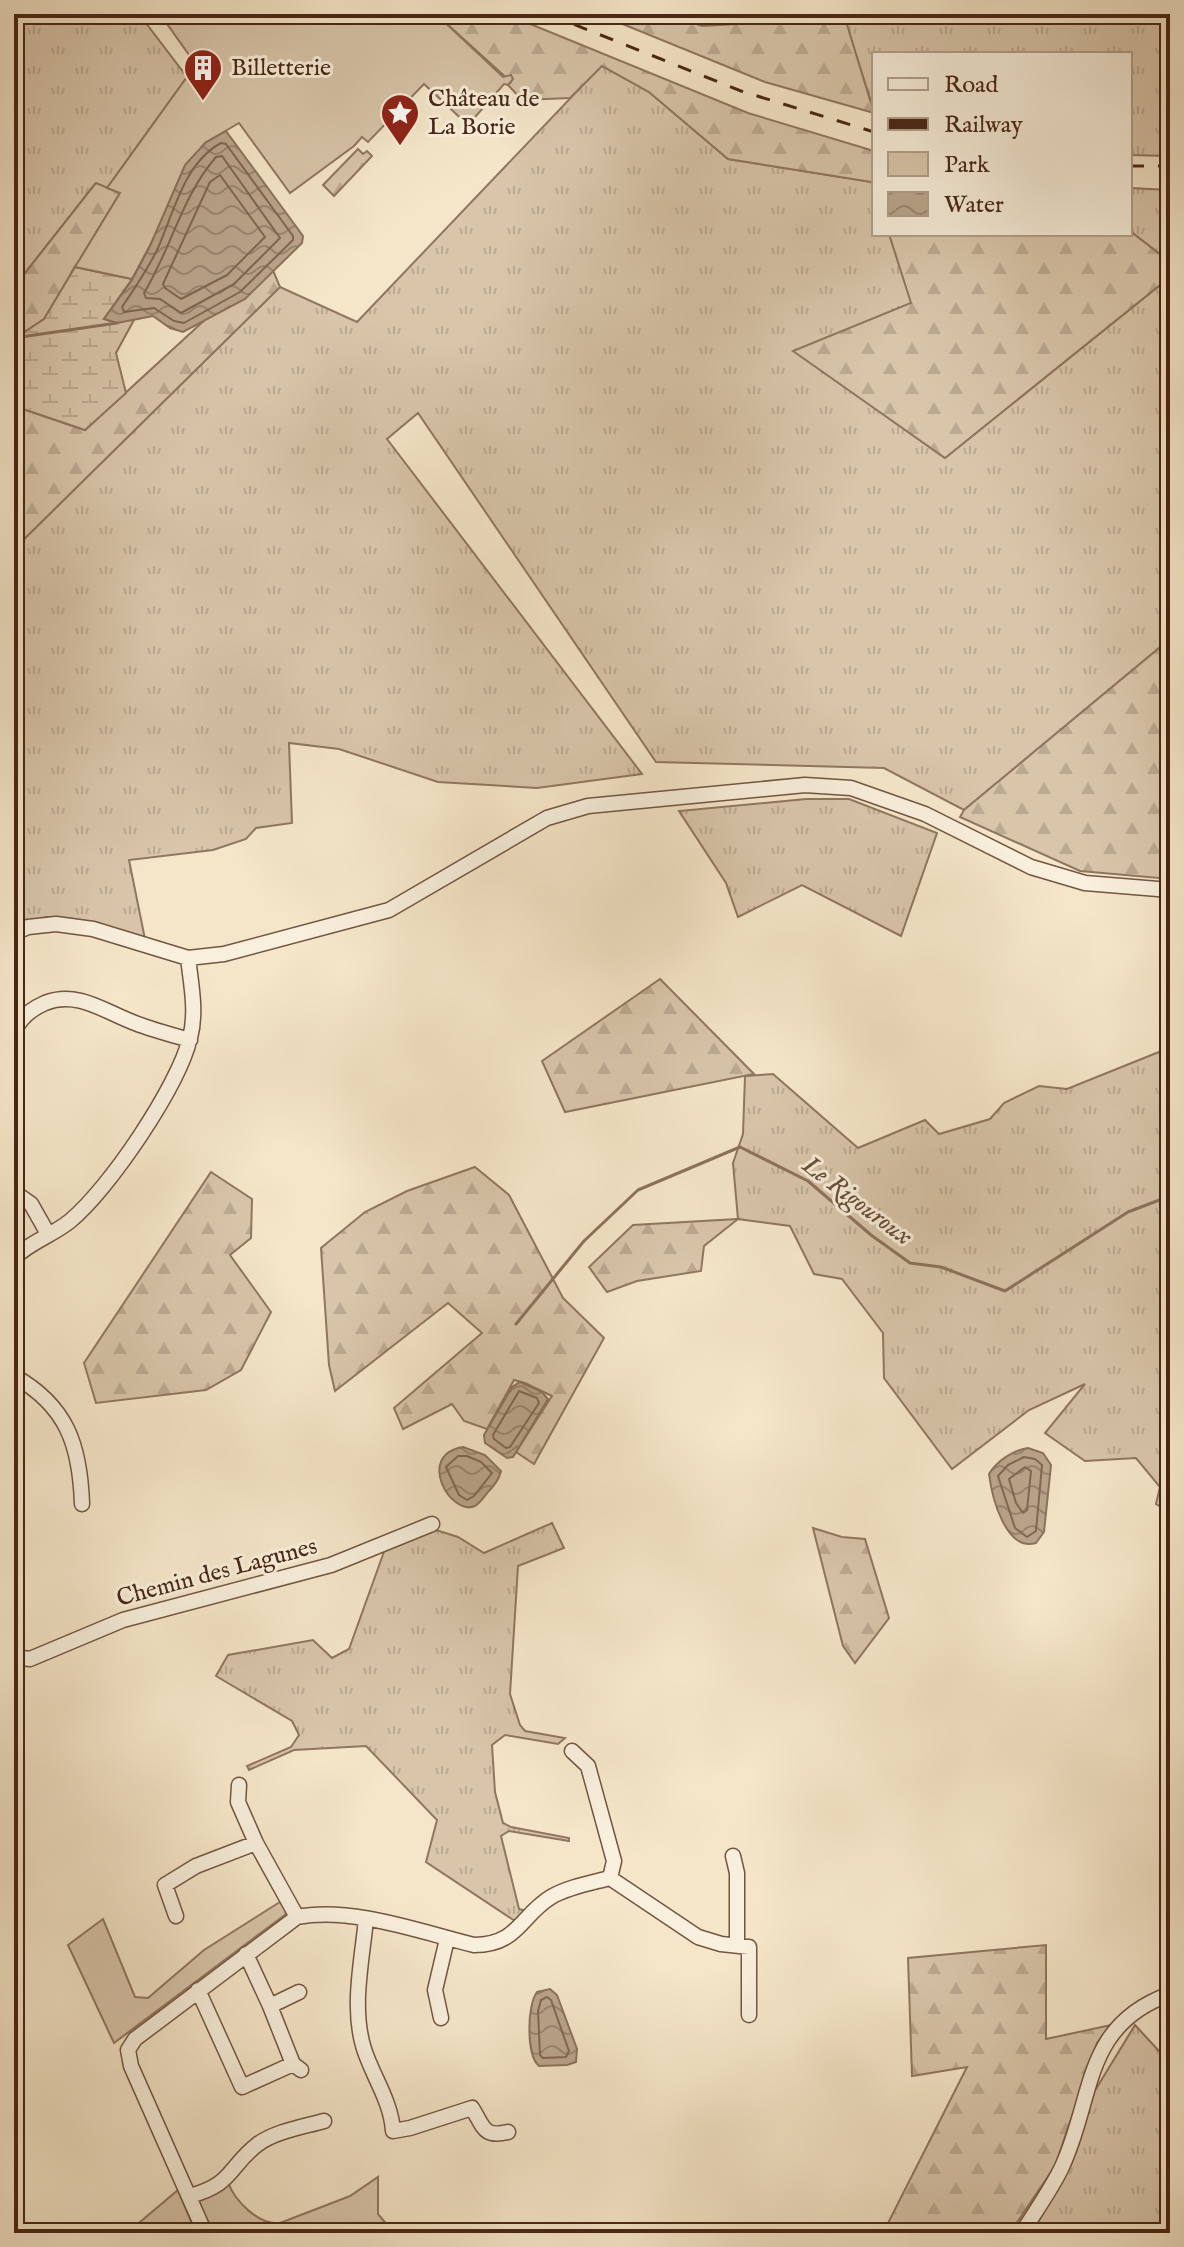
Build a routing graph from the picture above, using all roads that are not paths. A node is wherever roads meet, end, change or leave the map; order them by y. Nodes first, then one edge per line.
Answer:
1 (1170, 890) edge
2 (14, 933) edge
3 (188, 958) junction
4 (14, 1032) edge
5 (190, 1040) junction
6 (14, 1192) edge
7 (48, 1234) junction
8 (14, 1258) edge
9 (14, 1376) edge
10 (82, 1504) dead end
11 (432, 1524) dead end
12 (14, 1657) edge
13 (572, 1751) dead end
14 (239, 1785) dead end
15 (256, 1843) junction
16 (733, 1856) dead end
17 (610, 1878) junction
18 (176, 1916) dead end
19 (297, 1917) junction
20 (366, 1919) junction
21 (447, 1939) junction
22 (737, 1946) junction
23 (246, 1954) junction
24 (198, 1990) junction
25 (299, 1992) dead end
26 (1170, 1994) edge
27 (270, 2006) junction
28 (749, 2015) dead end
29 (441, 2018) dead end
30 (324, 2121) dead end
31 (508, 2132) dead end
32 (189, 2196) junction
33 (205, 2233) edge
34 (1022, 2233) edge

1 - 3 street
2 - 3 street
3 - 5 street
4 - 5 street
5 - 7 street
6 - 7 street
7 - 8 street
9 - 10 street
11 - 12 street, Chemin des Lagunes
13 - 17 street
14 - 15 street
15 - 18 street
15 - 19 street
16 - 22 street
17 - 21 street
17 - 22 street
19 - 20 street
19 - 23 street
20 - 21 street
20 - 31 street
21 - 29 street
22 - 28 street
23 - 24 street
23 - 27 street
24 - 27 street
24 - 32 street
25 - 27 street
26 - 34 street
30 - 32 street
32 - 33 street

